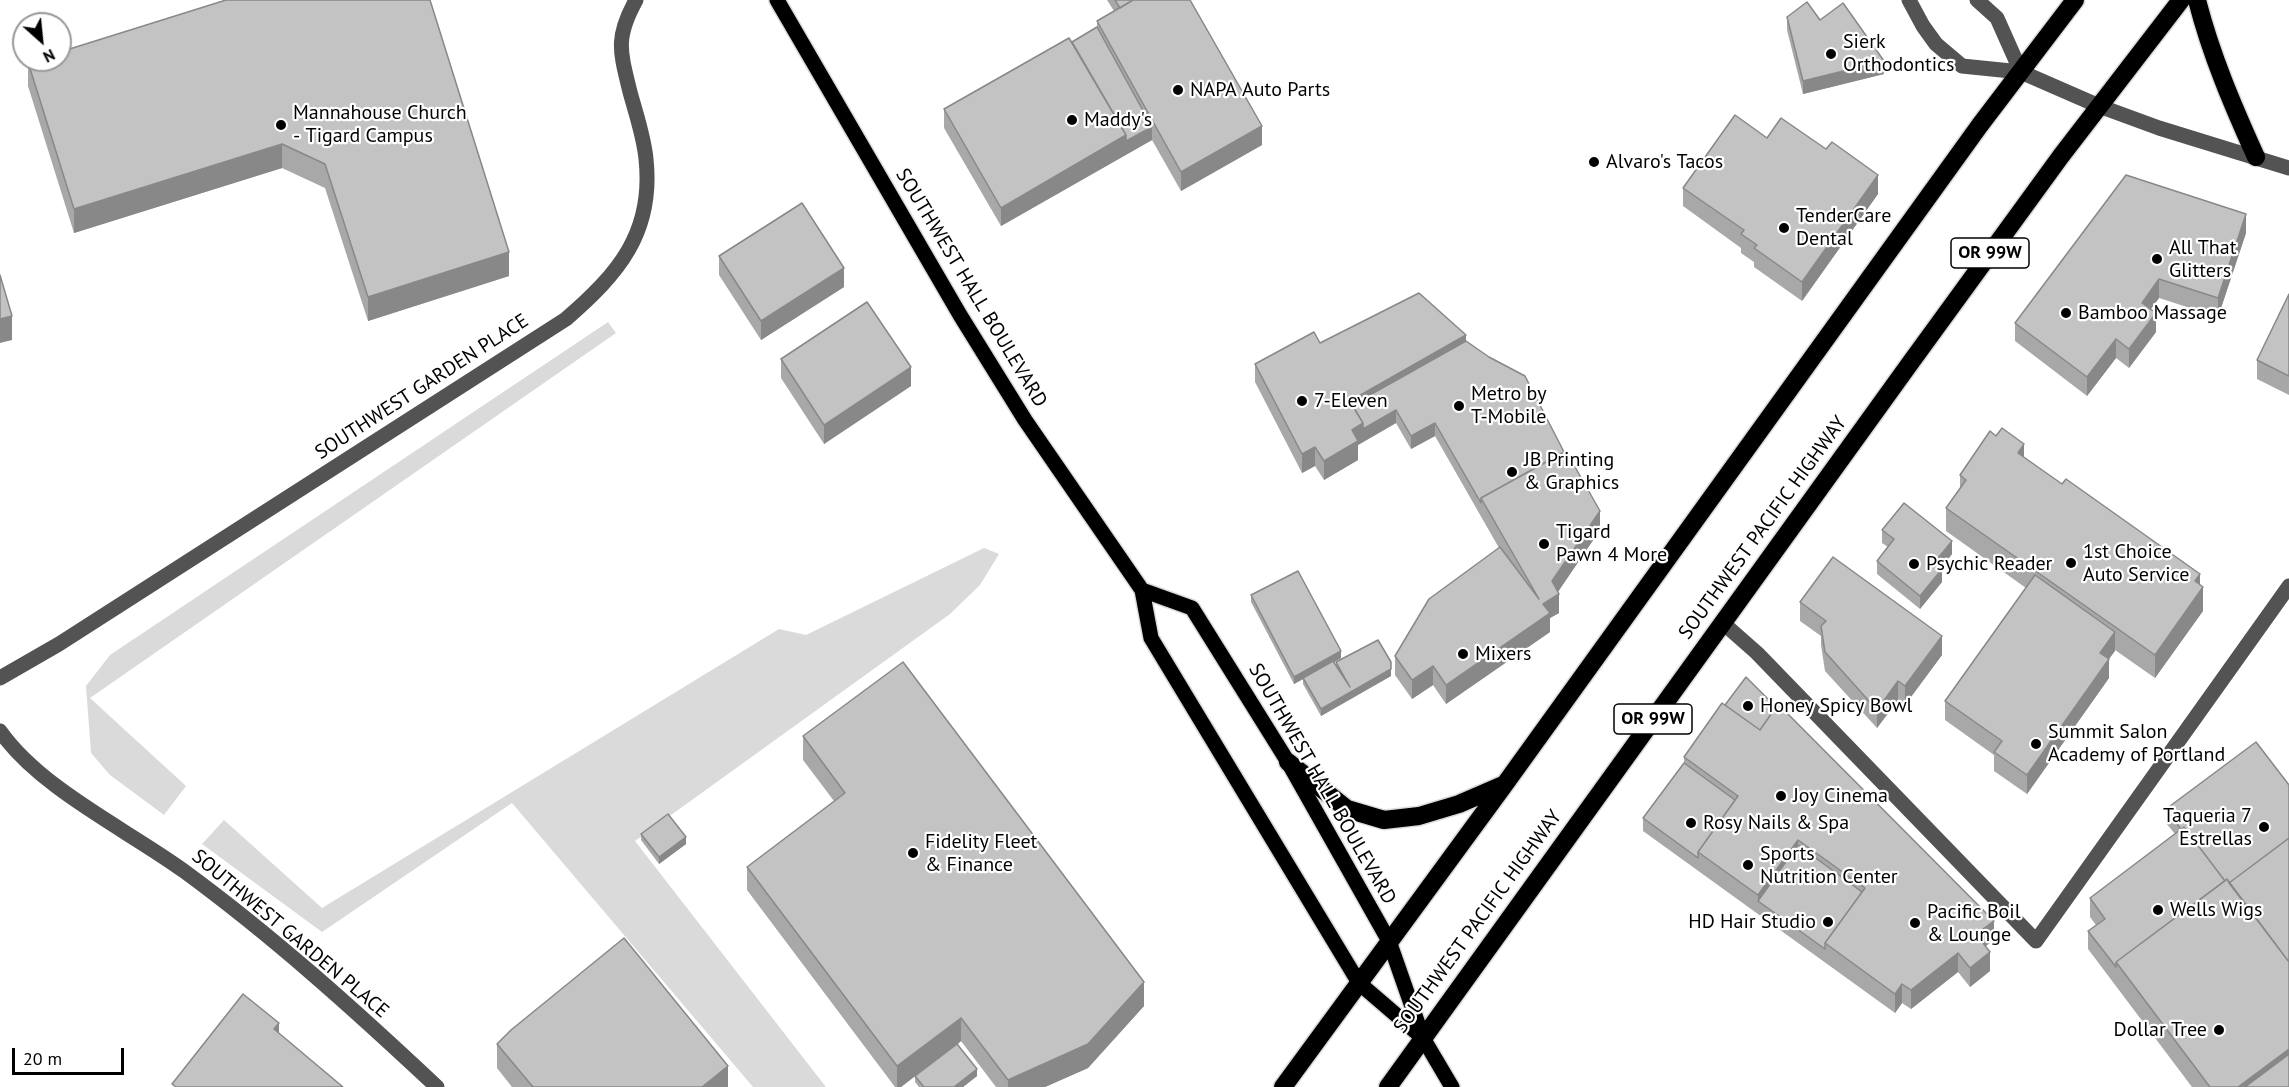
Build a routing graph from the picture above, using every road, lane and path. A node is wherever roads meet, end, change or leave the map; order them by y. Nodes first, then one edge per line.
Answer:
1 (636, 0) edge
2 (777, 0) edge
3 (1909, 0) edge
4 (1977, 0) edge
5 (2075, 0) edge
6 (2181, 0) edge
7 (2197, 0) edge
8 (2021, 72) junction
9 (2100, 106) junction
10 (2256, 157) junction
11 (2289, 168) edge
12 (1142, 590) junction
13 (2288, 590) edge
14 (1722, 623) junction
15 (0, 678) edge
16 (0, 730) edge
17 (1288, 762) junction
18 (1505, 784) junction
19 (1389, 941) junction
20 (1359, 983) junction
21 (1423, 1038) junction
22 (437, 1087) edge
23 (1283, 1087) edge
24 (1388, 1087) edge
25 (1452, 1087) edge

1 - 15 street, SOUTHWEST GARDEN PLACE
2 - 12 main road, SOUTHWEST HALL BOULEVARD
3 - 8 street
4 - 8 street
5 - 8 highway
6 - 9 highway, SOUTHWEST PACIFIC HIGHWAY / OR 99W
7 - 10 highway
8 - 9 street
8 - 18 highway
9 - 10 street
9 - 14 highway, SOUTHWEST PACIFIC HIGHWAY / OR 99W
10 - 11 street
12 - 17 main road, SOUTHWEST HALL BOULEVARD
12 - 20 main road, SOUTHWEST HALL BOULEVARD
13 - 14 street
14 - 21 highway, SOUTHWEST PACIFIC HIGHWAY / OR 99W
16 - 22 street, SOUTHWEST GARDEN PLACE
17 - 18 highway
17 - 19 main road, SOUTHWEST HALL BOULEVARD
18 - 19 highway
19 - 20 highway
19 - 21 main road, SOUTHWEST HALL BOULEVARD
20 - 21 main road, SOUTHWEST HALL BOULEVARD
20 - 23 highway
21 - 24 highway, SOUTHWEST PACIFIC HIGHWAY / OR 99W
21 - 25 main road, SOUTHWEST HALL BOULEVARD

